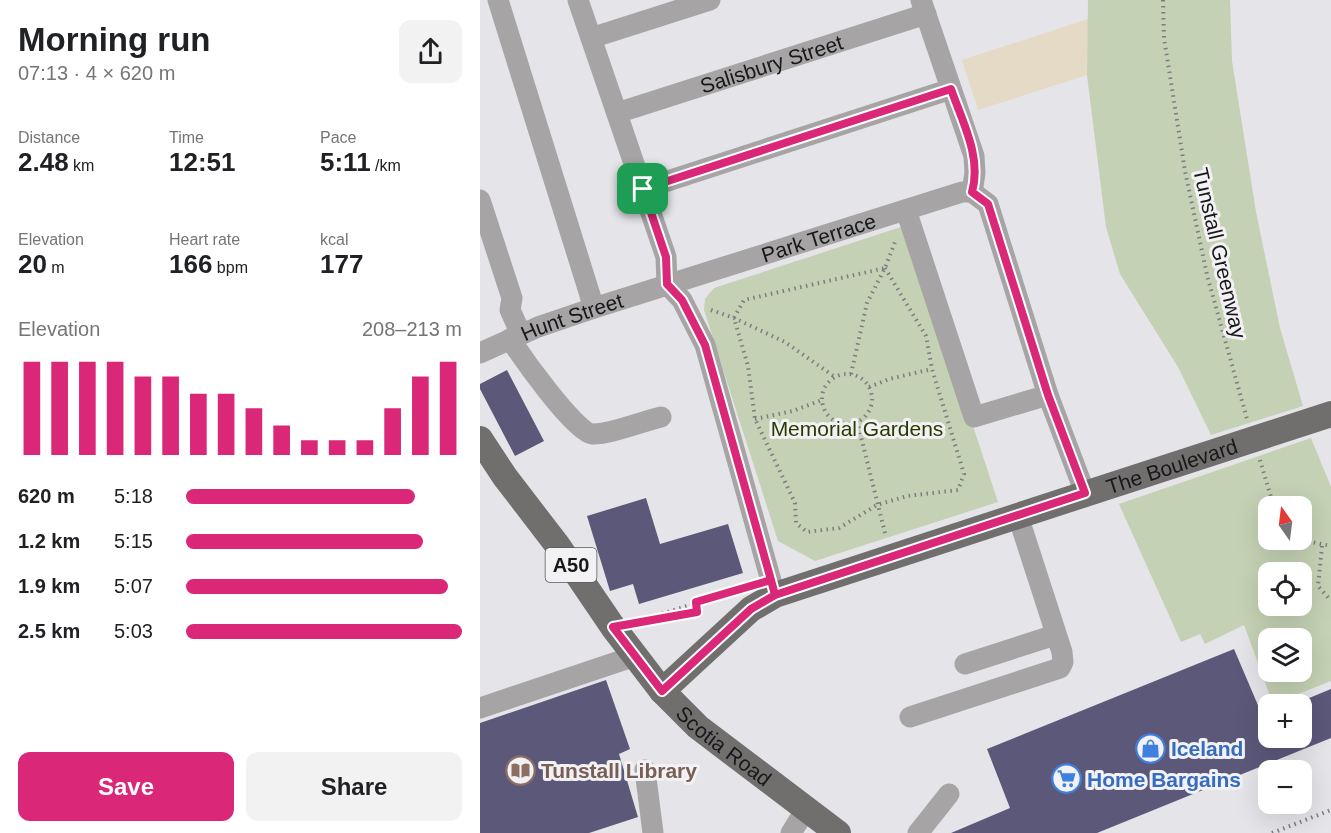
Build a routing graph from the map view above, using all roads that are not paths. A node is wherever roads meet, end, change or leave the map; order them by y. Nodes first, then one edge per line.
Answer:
1 (498, 0) edge
2 (578, 0) edge
3 (710, 0) edge
4 (924, 7) edge
5 (591, 38) junction
6 (951, 89) junction
7 (617, 113) junction
8 (643, 189) junction
9 (972, 192) junction
10 (480, 200) edge
11 (906, 210) junction
12 (667, 284) junction
13 (594, 308) junction
14 (516, 337) junction
15 (480, 353) edge
16 (1048, 395) junction
17 (1331, 414) edge
18 (661, 417) dead end
19 (480, 439) edge
20 (1085, 493) junction
21 (1018, 516) junction
22 (773, 588) junction
23 (1058, 644) junction
24 (635, 656) junction
25 (965, 664) dead end
26 (662, 691) junction
27 (480, 708) edge
28 (910, 717) dead end
29 (645, 770) dead end
30 (949, 794) dead end
31 (806, 809) junction
32 (653, 833) edge
33 (790, 833) edge
34 (838, 833) edge
35 (918, 833) edge

1 - 13 street
2 - 5 street
3 - 5 street
4 - 6 street
4 - 7 street, Salisbury Street
5 - 7 street
6 - 8 street
6 - 9 street
7 - 8 street
8 - 12 street
9 - 11 street, Park Terrace
9 - 16 street
10 - 14 street
11 - 12 street, Park Terrace
11 - 16 street
12 - 13 street, Hunt Street
12 - 22 street
13 - 14 street, Hunt Street
14 - 15 street, Hunt Street
14 - 18 street
16 - 20 street
17 - 20 main road, The Boulevard
19 - 24 main road, Scotia Road / A50
20 - 21 main road, The Boulevard
21 - 22 main road, The Boulevard
21 - 23 street
22 - 26 main road, The Boulevard
23 - 25 street
23 - 28 street
24 - 26 main road, Scotia Road / A50
24 - 27 street
26 - 31 main road, Scotia Road / A50
29 - 32 street
30 - 35 street
31 - 33 street
31 - 34 main road, Scotia Road / A50

